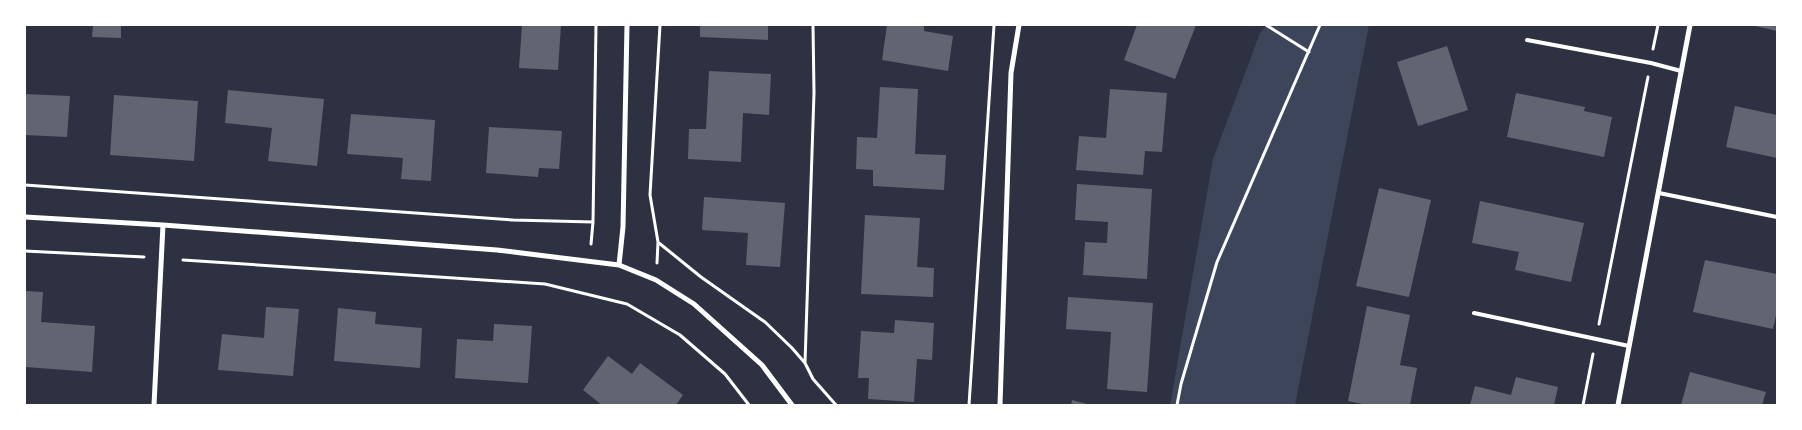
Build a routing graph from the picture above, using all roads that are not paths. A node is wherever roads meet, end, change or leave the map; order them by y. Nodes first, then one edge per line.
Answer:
1 (627, 25) edge
2 (1019, 25) edge
3 (1690, 25) edge
4 (1527, 40) dead end
5 (1681, 71) junction
6 (1659, 193) junction
7 (25, 217) edge
8 (1777, 217) edge
9 (163, 225) junction
10 (619, 265) junction
11 (1474, 313) dead end
12 (1629, 346) junction
13 (154, 405) edge
14 (792, 405) edge
15 (1000, 405) edge
16 (1618, 405) edge

1 - 10 street
2 - 15 street
3 - 5 street
4 - 5 lane
5 - 6 street
6 - 8 lane
6 - 12 street
7 - 9 street
9 - 10 street
9 - 13 street
10 - 14 street
11 - 12 lane
12 - 16 street

